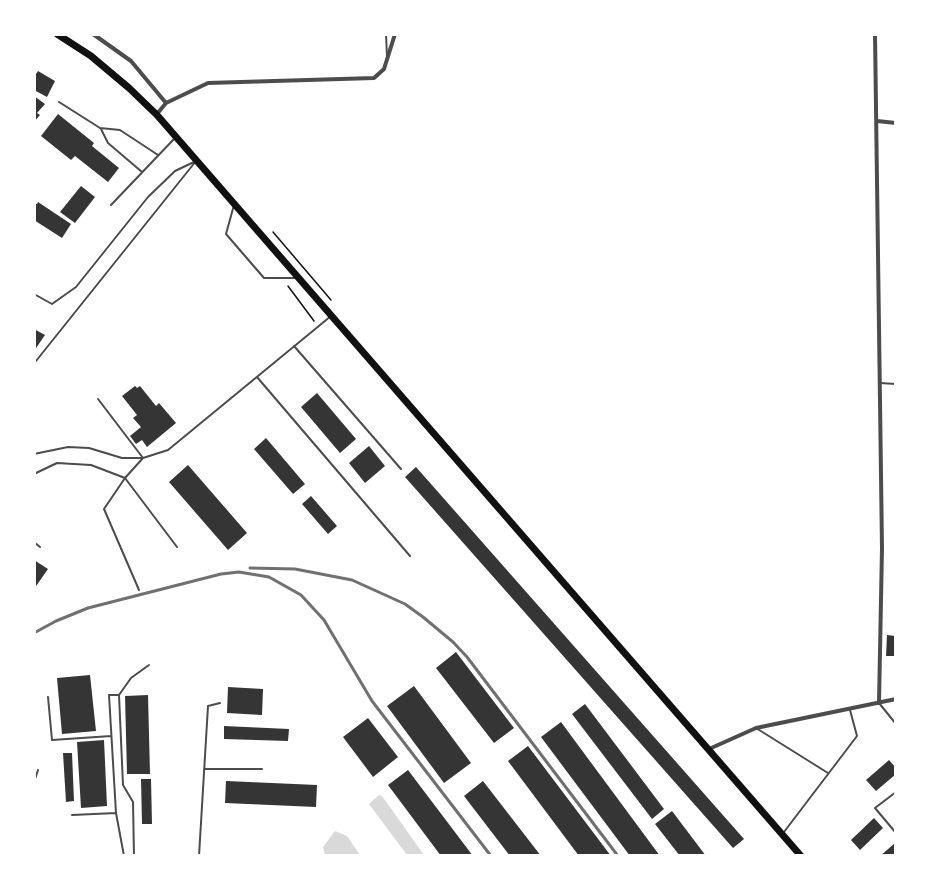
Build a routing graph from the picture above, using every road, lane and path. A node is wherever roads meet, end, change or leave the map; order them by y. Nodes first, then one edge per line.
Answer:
1 (57, 34) edge
2 (93, 34) edge
3 (387, 34) edge
4 (395, 34) edge
5 (875, 34) edge
6 (387, 59) junction
7 (59, 102) dead end
8 (166, 103) junction
9 (157, 115) junction
10 (877, 121) junction
11 (896, 123) edge
12 (100, 128) junction
13 (176, 137) junction
14 (158, 155) junction
15 (196, 161) junction
16 (142, 172) junction
17 (111, 205) dead end
18 (234, 205) junction
19 (273, 232) dead end
20 (297, 278) junction
21 (288, 286) dead end
22 (34, 294) edge
23 (331, 300) dead end
24 (331, 316) junction
25 (318, 327) junction
26 (294, 346) junction
27 (36, 361) edge
28 (256, 377) junction
29 (880, 383) junction
30 (896, 384) edge
31 (98, 399) dead end
32 (34, 454) edge
33 (143, 458) junction
34 (401, 469) dead end
35 (34, 474) edge
36 (125, 478) junction
37 (34, 543) edge
38 (40, 546) dead end
39 (177, 547) dead end
40 (410, 556) dead end
41 (139, 590) dead end
42 (149, 665) dead end
43 (119, 695) junction
44 (48, 697) dead end
45 (896, 699) edge
46 (879, 703) junction
47 (220, 704) dead end
48 (850, 709) junction
49 (896, 724) edge
50 (756, 728) junction
51 (111, 736) junction
52 (709, 749) junction
53 (204, 769) junction
54 (262, 769) dead end
55 (38, 770) dead end
56 (828, 773) junction
57 (34, 782) edge
58 (896, 792) edge
59 (116, 813) junction
60 (72, 815) dead end
61 (896, 833) edge
62 (783, 834) junction
63 (124, 855) edge
64 (134, 855) edge
65 (199, 855) edge
66 (801, 855) edge

1 - 9 highway
2 - 8 street
3 - 6 lane
4 - 6 street
5 - 10 street
6 - 8 street
7 - 12 lane
8 - 9 street
9 - 13 highway
10 - 11 street
10 - 29 street
12 - 14 lane
12 - 16 lane
13 - 14 lane
13 - 15 highway
14 - 16 lane
15 - 18 highway
15 - 22 lane
15 - 27 lane
16 - 17 lane
18 - 20 highway
18 - 20 lane
19 - 23 path
20 - 24 highway
21 - 25 path
24 - 25 lane
24 - 52 highway
25 - 26 lane
26 - 28 lane
26 - 34 lane
28 - 33 lane
28 - 40 lane
29 - 30 lane
29 - 46 street
31 - 33 lane
32 - 33 lane
33 - 36 lane
35 - 36 lane
36 - 39 lane
36 - 41 lane
37 - 38 lane
42 - 43 lane
43 - 51 lane
43 - 64 lane
44 - 51 lane
45 - 46 street
46 - 48 street
46 - 49 lane
47 - 53 lane
48 - 50 street
48 - 56 lane
50 - 52 street
50 - 56 lane
51 - 59 lane
52 - 62 highway
53 - 54 lane
53 - 65 lane
55 - 57 lane
56 - 62 lane
58 - 61 lane
59 - 60 lane
59 - 63 lane
62 - 66 highway

